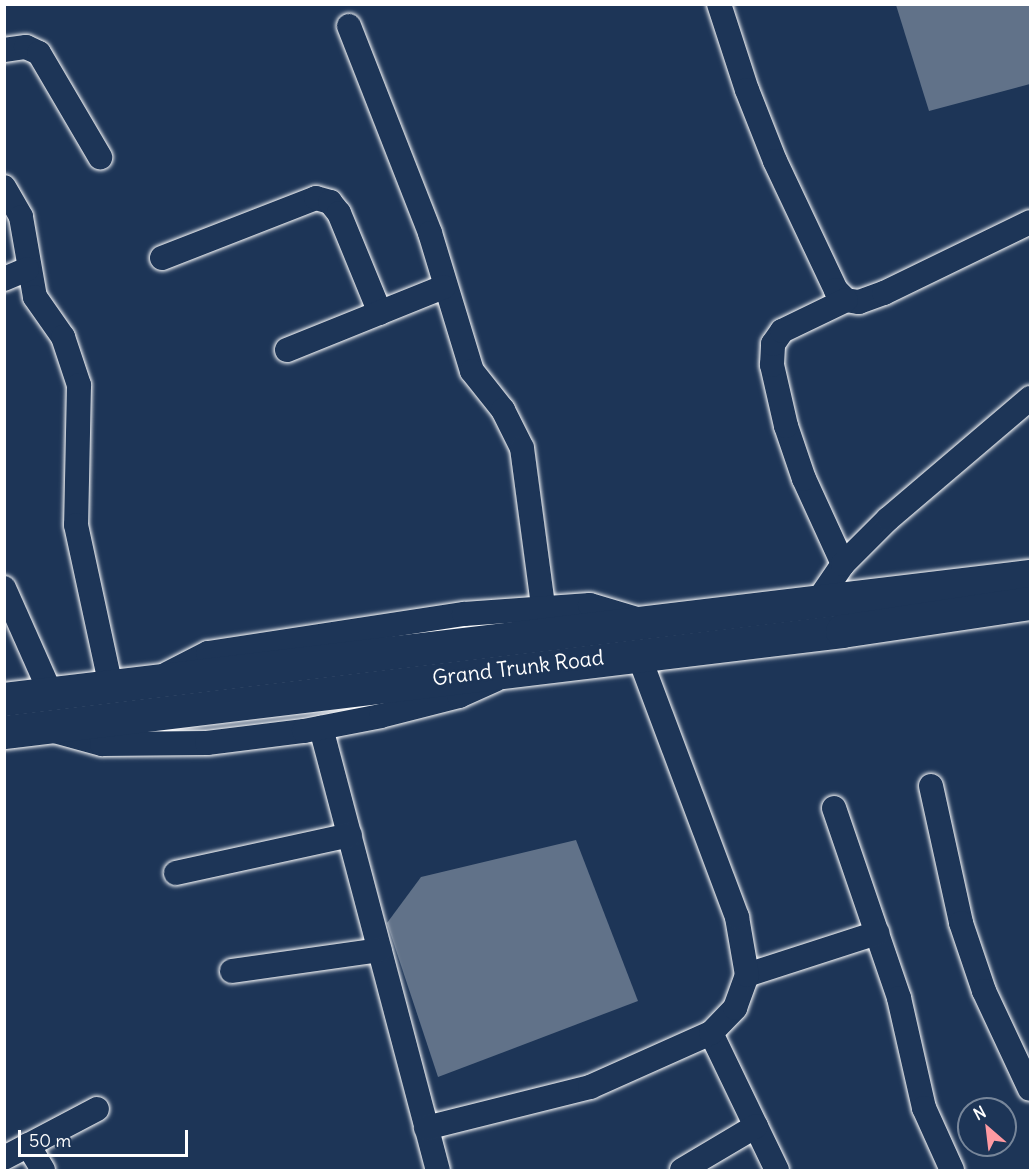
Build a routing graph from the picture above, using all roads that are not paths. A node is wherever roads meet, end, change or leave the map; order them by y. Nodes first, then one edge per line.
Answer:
1 (719, 4) edge
2 (349, 26) dead end
3 (4, 50) edge
4 (100, 157) dead end
5 (4, 187) edge
6 (1030, 222) edge
7 (162, 258) dead end
8 (27, 269) junction
9 (4, 279) edge
10 (444, 287) junction
11 (846, 300) junction
12 (380, 313) junction
13 (287, 350) dead end
14 (1030, 398) edge
15 (843, 564) junction
16 (1030, 576) edge
17 (4, 588) edge
18 (817, 602) junction
19 (1030, 603) edge
20 (543, 606) junction
21 (647, 622) junction
22 (638, 653) junction
23 (528, 666) junction
24 (152, 684) junction
25 (111, 687) junction
26 (50, 692) junction
27 (4, 699) edge
28 (40, 727) junction
29 (321, 728) junction
30 (4, 732) edge
31 (930, 786) dead end
32 (834, 808) dead end
33 (350, 835) junction
34 (176, 873) dead end
35 (877, 933) junction
36 (380, 950) junction
37 (232, 970) dead end
38 (747, 975) junction
39 (711, 1033) junction
40 (1024, 1062) edge
41 (1030, 1089) edge
42 (97, 1109) dead end
43 (756, 1126) junction
44 (426, 1128) junction
45 (28, 1146) junction
46 (4, 1158) edge
47 (43, 1170) edge
48 (438, 1170) edge
49 (686, 1170) edge
50 (777, 1170) edge
51 (952, 1170) edge

1 - 11 street
2 - 10 street
3 - 4 street
5 - 8 street
6 - 11 street
7 - 12 street
8 - 9 street
8 - 25 street
10 - 12 street
10 - 20 street
11 - 15 street
12 - 13 street
14 - 15 street
15 - 18 street
16 - 18 highway, Grand Trunk Road
17 - 26 street
18 - 21 highway, Grand Trunk Road
19 - 22 highway, Grand Trunk Road
20 - 21 street
20 - 24 street
21 - 24 highway, Grand Trunk Road
22 - 23 highway, Grand Trunk Road
22 - 38 street
23 - 28 highway, Grand Trunk Road
23 - 29 street
24 - 25 highway, Grand Trunk Road
25 - 26 highway, Grand Trunk Road
26 - 27 highway, Grand Trunk Road
28 - 29 street
28 - 30 highway, Grand Trunk Road
29 - 33 street
31 - 40 street
32 - 35 street
33 - 34 street
33 - 36 street
35 - 38 street
35 - 51 street
36 - 37 street
36 - 44 street
38 - 39 street
39 - 43 street
39 - 44 street
40 - 41 street
42 - 45 street
43 - 49 street
43 - 50 street
44 - 48 street
45 - 46 street
45 - 47 street

